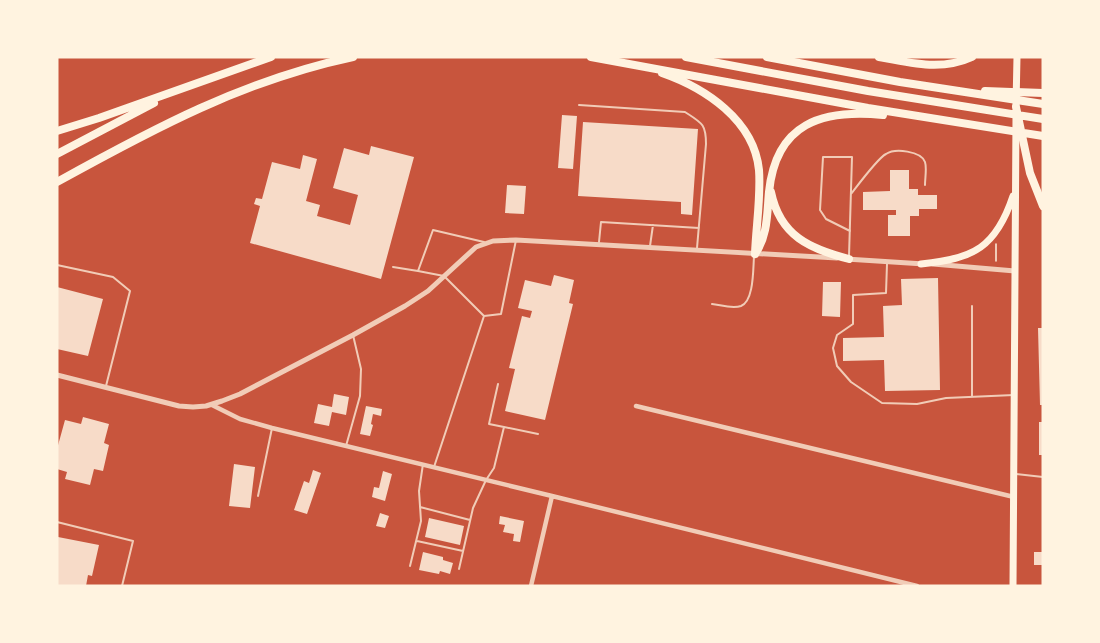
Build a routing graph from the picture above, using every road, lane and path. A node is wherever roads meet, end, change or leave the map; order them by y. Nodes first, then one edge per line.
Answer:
1 (271, 57) edge
2 (353, 57) edge
3 (591, 57) edge
4 (686, 57) edge
5 (767, 57) edge
6 (879, 57) edge
7 (972, 57) edge
8 (1017, 57) edge
9 (620, 62) junction
10 (205, 80) junction
11 (1041, 93) edge
12 (993, 94) junction
13 (1041, 104) edge
14 (579, 105) dead end
15 (1016, 107) junction
16 (1041, 119) edge
17 (939, 120) junction
18 (57, 131) edge
19 (1042, 136) edge
20 (57, 154) edge
21 (770, 179) junction
22 (57, 182) edge
23 (925, 185) dead end
24 (1016, 188) junction
25 (851, 194) junction
26 (1043, 206) edge
27 (653, 225) junction
28 (699, 228) junction
29 (850, 231) junction
30 (516, 240) junction
31 (995, 241) dead end
32 (487, 243) junction
33 (598, 245) junction
34 (650, 248) junction
35 (697, 251) junction
36 (755, 254) junction
37 (849, 259) junction
38 (888, 261) junction
39 (996, 261) dead end
40 (921, 264) junction
41 (57, 266) edge
42 (393, 267) dead end
43 (418, 271) junction
44 (1015, 271) junction
45 (444, 276) junction
46 (712, 304) dead end
47 (972, 306) dead end
48 (484, 316) junction
49 (353, 335) junction
50 (57, 375) edge
51 (498, 384) dead end
52 (106, 388) junction
53 (1014, 395) junction
54 (972, 397) junction
55 (212, 405) junction
56 (636, 406) dead end
57 (504, 427) junction
58 (272, 428) junction
59 (538, 434) dead end
60 (346, 446) junction
61 (423, 464) junction
62 (434, 467) junction
63 (1014, 474) junction
64 (1043, 477) edge
65 (486, 480) junction
66 (258, 496) dead end
67 (552, 496) junction
68 (1014, 497) junction
69 (420, 507) junction
70 (471, 520) junction
71 (57, 522) edge
72 (417, 541) junction
73 (463, 551) junction
74 (410, 566) dead end
75 (459, 569) dead end
76 (881, 578) junction
77 (122, 586) edge
78 (531, 586) edge
79 (879, 586) edge
80 (917, 586) edge
81 (1013, 586) edge

1 - 10 highway
2 - 22 highway
3 - 9 highway
4 - 16 highway
5 - 12 highway
6 - 7 highway
8 - 15 main road
9 - 17 highway
9 - 36 highway
10 - 18 highway
10 - 20 highway
11 - 12 highway
12 - 13 highway
14 - 28 lane
15 - 24 main road
15 - 26 highway
17 - 19 highway
17 - 21 highway
21 - 36 highway
21 - 37 highway
23 - 25 lane
24 - 40 main road
24 - 44 main road
25 - 29 lane
25 - 29 lane
27 - 28 lane
27 - 33 lane
27 - 34 lane
28 - 35 lane
29 - 37 lane
30 - 32 street
30 - 33 street
30 - 48 lane
31 - 39 path
32 - 43 lane
32 - 45 street
33 - 34 street
34 - 35 street
35 - 36 street
36 - 37 street
36 - 46 lane
37 - 38 street
38 - 40 street
38 - 54 lane
40 - 44 street
41 - 52 lane
42 - 43 lane
43 - 45 lane
44 - 53 main road
45 - 48 lane
45 - 49 street
47 - 54 lane
48 - 62 lane
49 - 55 street
49 - 60 lane
50 - 52 street
51 - 57 lane
52 - 55 street
53 - 54 lane
53 - 63 main road
55 - 58 street
56 - 68 street
57 - 59 lane
57 - 65 lane
58 - 60 street
58 - 66 lane
60 - 61 street
61 - 62 street
61 - 69 lane
62 - 65 street
63 - 64 lane
63 - 68 main road
65 - 67 street
65 - 70 lane
67 - 76 street
67 - 78 street
68 - 81 main road
69 - 70 lane
69 - 72 lane
70 - 73 lane
71 - 77 lane
72 - 73 lane
72 - 74 lane
73 - 75 lane
76 - 79 street
76 - 80 street

